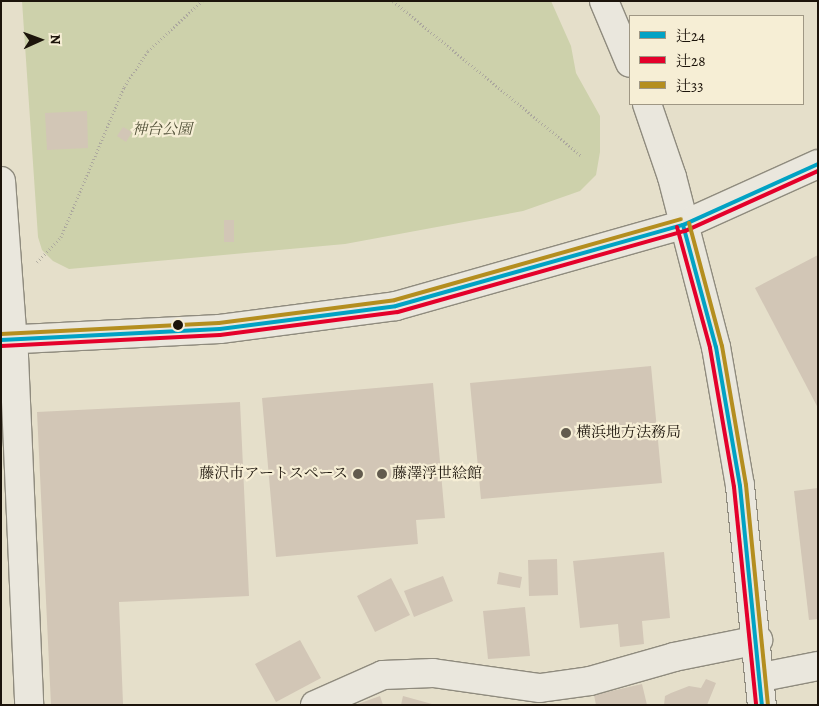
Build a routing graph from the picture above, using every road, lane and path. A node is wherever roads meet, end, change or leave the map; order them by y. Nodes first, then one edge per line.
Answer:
1 (202, 1) edge
2 (394, 1) edge
3 (604, 1) edge
4 (629, 61) edge
5 (647, 105) edge
6 (582, 156) dead end
7 (818, 164) edge
8 (1, 181) edge
9 (683, 225) junction
10 (31, 268) dead end
11 (7, 340) edge
12 (758, 640) junction
13 (818, 666) edge
14 (762, 677) junction
15 (30, 705) edge
16 (315, 705) edge
17 (762, 705) edge

1 - 10 path
2 - 6 path
3 - 4 street
5 - 9 street
7 - 9 street
8 - 11 street
9 - 11 street
9 - 12 street
11 - 15 street
12 - 14 street
12 - 16 street
13 - 14 street
14 - 17 street

